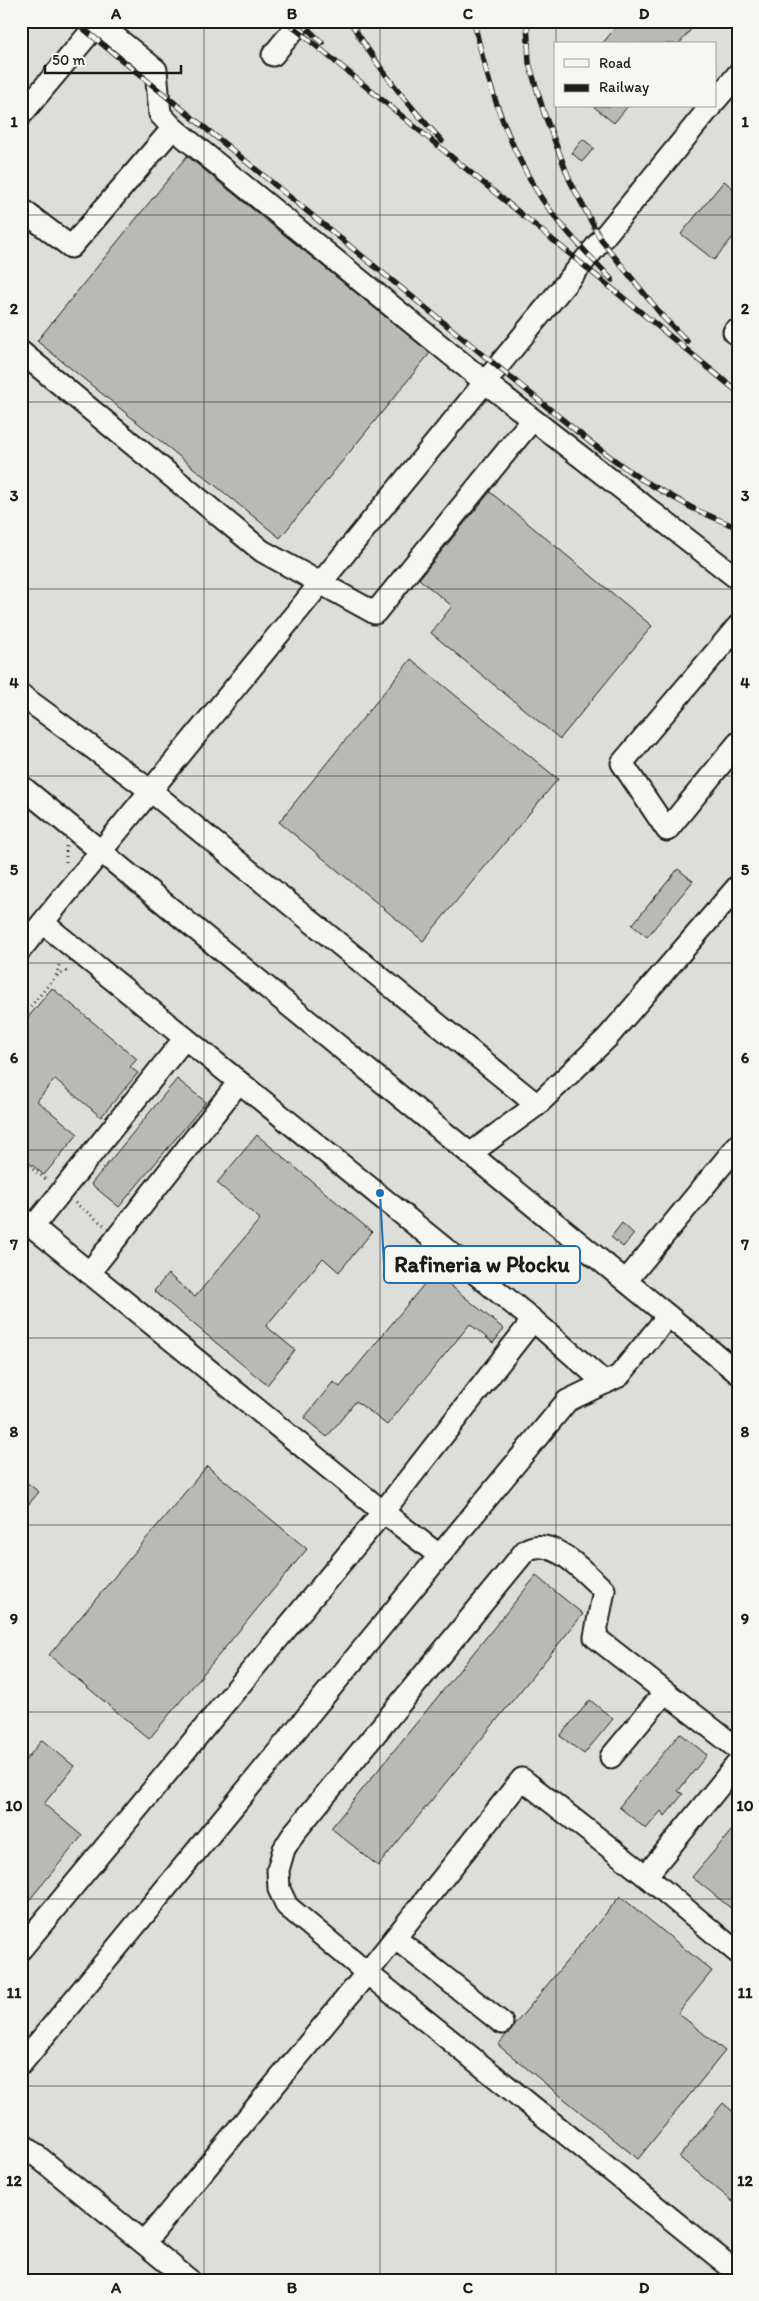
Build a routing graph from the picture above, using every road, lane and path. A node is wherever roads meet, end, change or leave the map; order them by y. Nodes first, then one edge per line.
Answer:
1 (301, 21) edge
2 (97, 22) edge
3 (273, 55) dead end
4 (738, 74) edge
5 (716, 101) edge
6 (709, 108) edge
7 (21, 116) edge
8 (173, 128) junction
9 (21, 209) edge
10 (21, 352) edge
11 (486, 383) junction
12 (532, 420) junction
13 (738, 579) edge
14 (322, 582) junction
15 (738, 626) edge
16 (21, 695) edge
17 (738, 743) edge
18 (21, 786) edge
19 (151, 791) junction
20 (101, 852) junction
21 (738, 886) edge
22 (43, 923) junction
23 (21, 949) edge
24 (185, 1038) junction
25 (239, 1082) junction
26 (536, 1104) junction
27 (738, 1145) edge
28 (470, 1154) junction
29 (27, 1222) edge
30 (89, 1273) junction
31 (626, 1281) junction
32 (668, 1316) junction
33 (533, 1320) junction
34 (738, 1373) edge
35 (605, 1383) junction
36 (383, 1512) junction
37 (440, 1556) junction
38 (665, 1692) junction
39 (738, 1749) edge
40 (611, 1757) dead end
41 (738, 1763) edge
42 (646, 1876) junction
43 (395, 1938) junction
44 (21, 1949) edge
45 (738, 1953) edge
46 (367, 1973) junction
47 (502, 2023) dead end
48 (21, 2064) edge
49 (21, 2143) edge
50 (144, 2243) junction
51 (738, 2273) edge
52 (189, 2280) edge

1 - 3 lane
2 - 7 lane
2 - 8 lane
4 - 5 lane
6 - 11 lane
8 - 9 lane
8 - 11 lane
10 - 14 lane
11 - 12 lane
11 - 14 lane
12 - 13 lane
12 - 14 lane
14 - 19 lane
15 - 17 lane
16 - 19 lane
18 - 20 lane
19 - 20 lane
19 - 26 lane
20 - 22 lane
20 - 28 lane
21 - 26 lane
22 - 23 lane
22 - 24 lane
24 - 25 lane
24 - 29 lane
25 - 30 lane
25 - 33 lane
26 - 28 lane
27 - 31 lane
28 - 31 lane
29 - 30 lane
30 - 36 lane
31 - 32 lane
32 - 34 lane
32 - 35 lane
33 - 35 lane
33 - 36 lane
35 - 37 lane
36 - 37 lane
36 - 44 lane
37 - 48 lane
38 - 39 lane
38 - 40 lane
38 - 46 lane
41 - 42 lane
42 - 43 lane
42 - 45 lane
43 - 46 lane
43 - 47 lane
46 - 50 lane
46 - 51 lane
49 - 50 lane
50 - 52 lane

